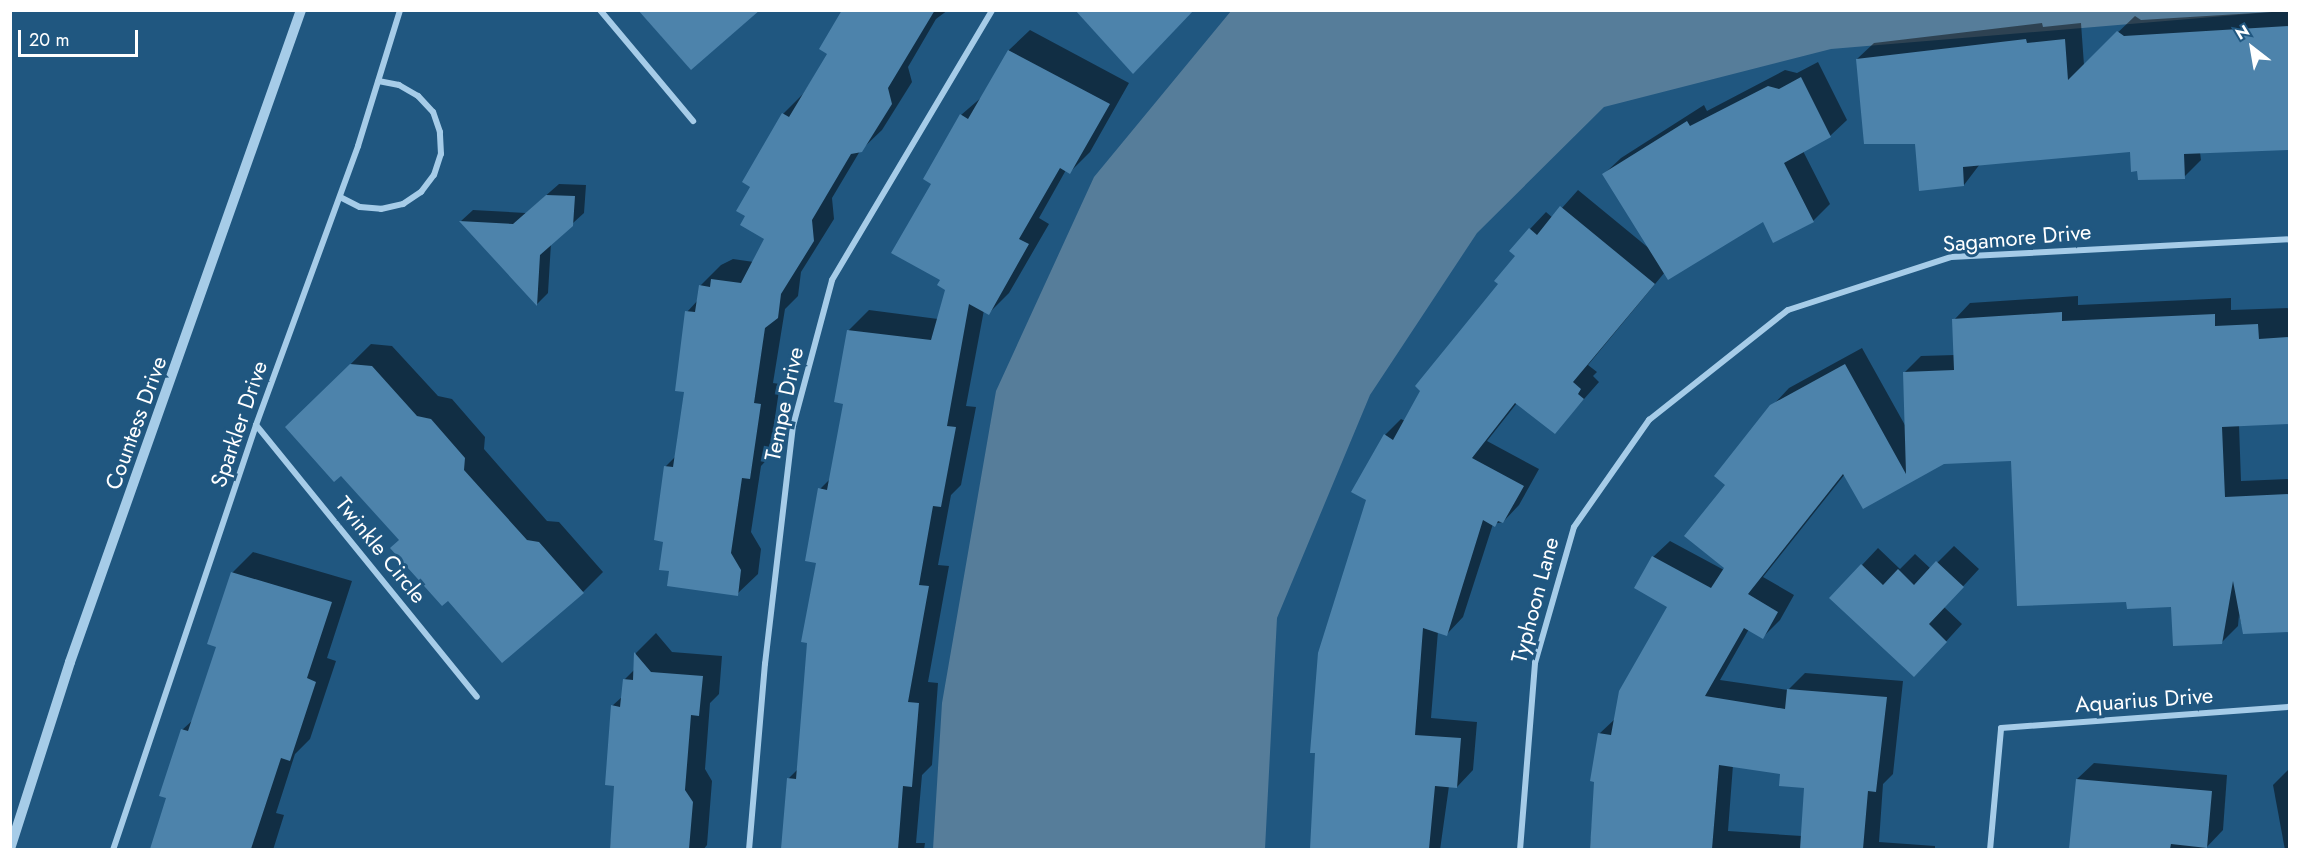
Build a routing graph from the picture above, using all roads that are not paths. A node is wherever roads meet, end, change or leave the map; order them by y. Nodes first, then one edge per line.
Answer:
1 (301, 10) edge
2 (400, 10) edge
3 (600, 10) edge
4 (992, 10) edge
5 (378, 81) junction
6 (693, 121) dead end
7 (340, 197) junction
8 (2289, 239) edge
9 (1648, 420) joint
10 (256, 425) junction
11 (477, 697) dead end
12 (2289, 707) edge
13 (10, 849) edge
14 (113, 849) edge
15 (749, 849) edge
16 (1520, 849) edge
17 (1990, 849) edge

1 - 13 street, Countess Drive
2 - 5 street, Sparkler Drive
3 - 6 street
4 - 15 street, Tempe Drive
5 - 7 street, Sparkler Drive
5 - 7 street
7 - 10 street, Sparkler Drive
8 - 9 street, Sagamore Drive
9 - 16 street, Typhoon Lane
10 - 11 street, Twinkle Circle
10 - 14 street, Sparkler Drive
12 - 17 street, Aquarius Drive

